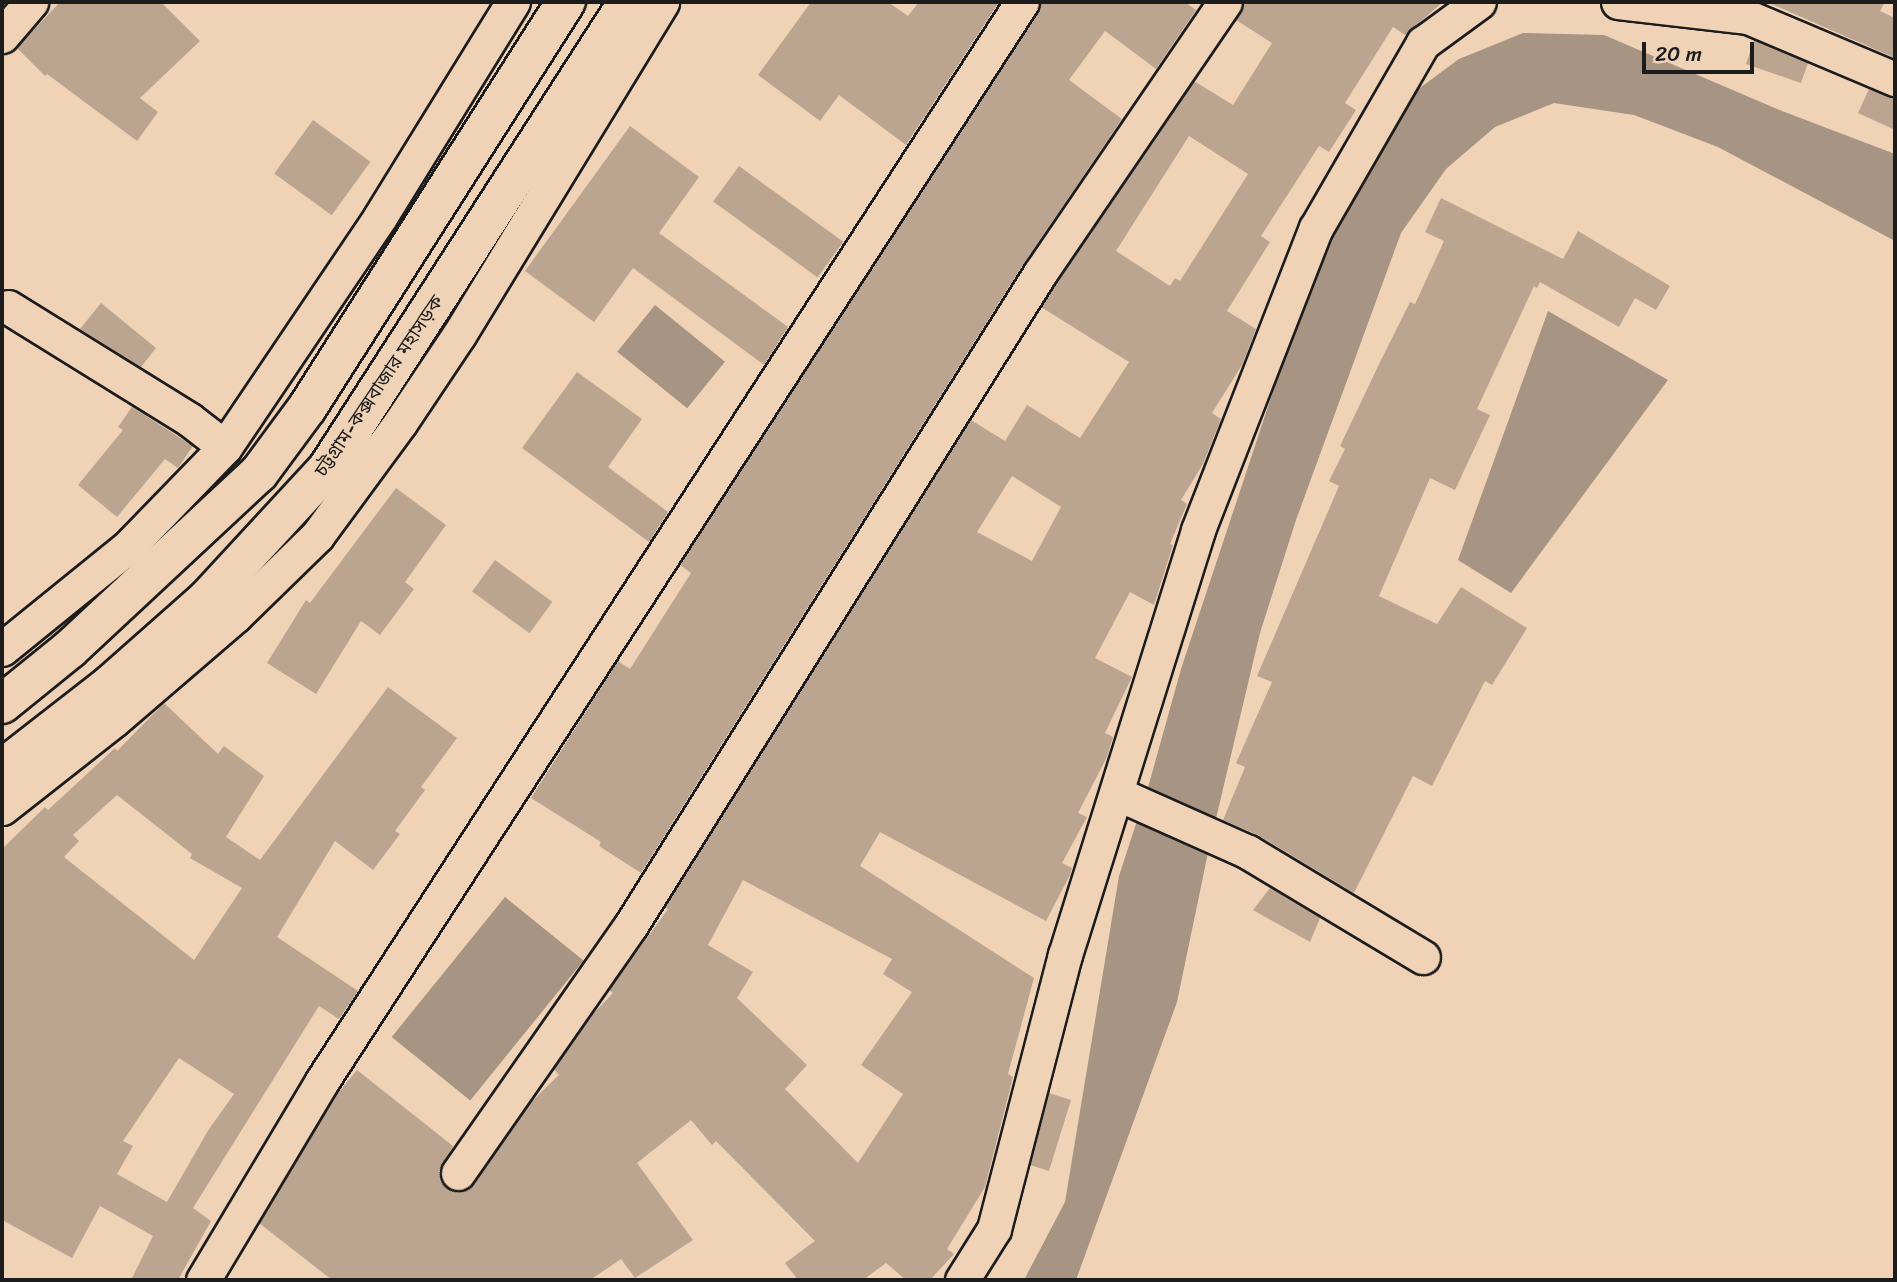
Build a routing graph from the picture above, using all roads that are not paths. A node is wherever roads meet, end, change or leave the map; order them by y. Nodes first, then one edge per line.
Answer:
1 (31, 2) edge
2 (513, 2) edge
3 (566, 2) edge
4 (628, 2) edge
5 (662, 2) edge
6 (1022, 2) edge
7 (1225, 2) edge
8 (1479, 2) edge
9 (1618, 2) edge
10 (2, 36) edge
11 (1895, 79) edge
12 (4, 309) edge
13 (225, 447) junction
14 (8, 644) edge
15 (9, 698) edge
16 (2, 769) edge
17 (1126, 797) junction
18 (2, 808) edge
19 (1423, 957) dead end
20 (458, 1173) dead end
21 (203, 1280) edge
22 (962, 1280) edge

1 - 10 street
2 - 13 street
3 - 15 highway
4 - 16 highway, চট্টগ্রাম-কক্সবাজার মহাসড়ক
5 - 18 street
6 - 21 street
7 - 20 street
8 - 17 street
9 - 11 street
12 - 13 street
13 - 14 street
14 - 15 street
17 - 19 street
17 - 22 street

